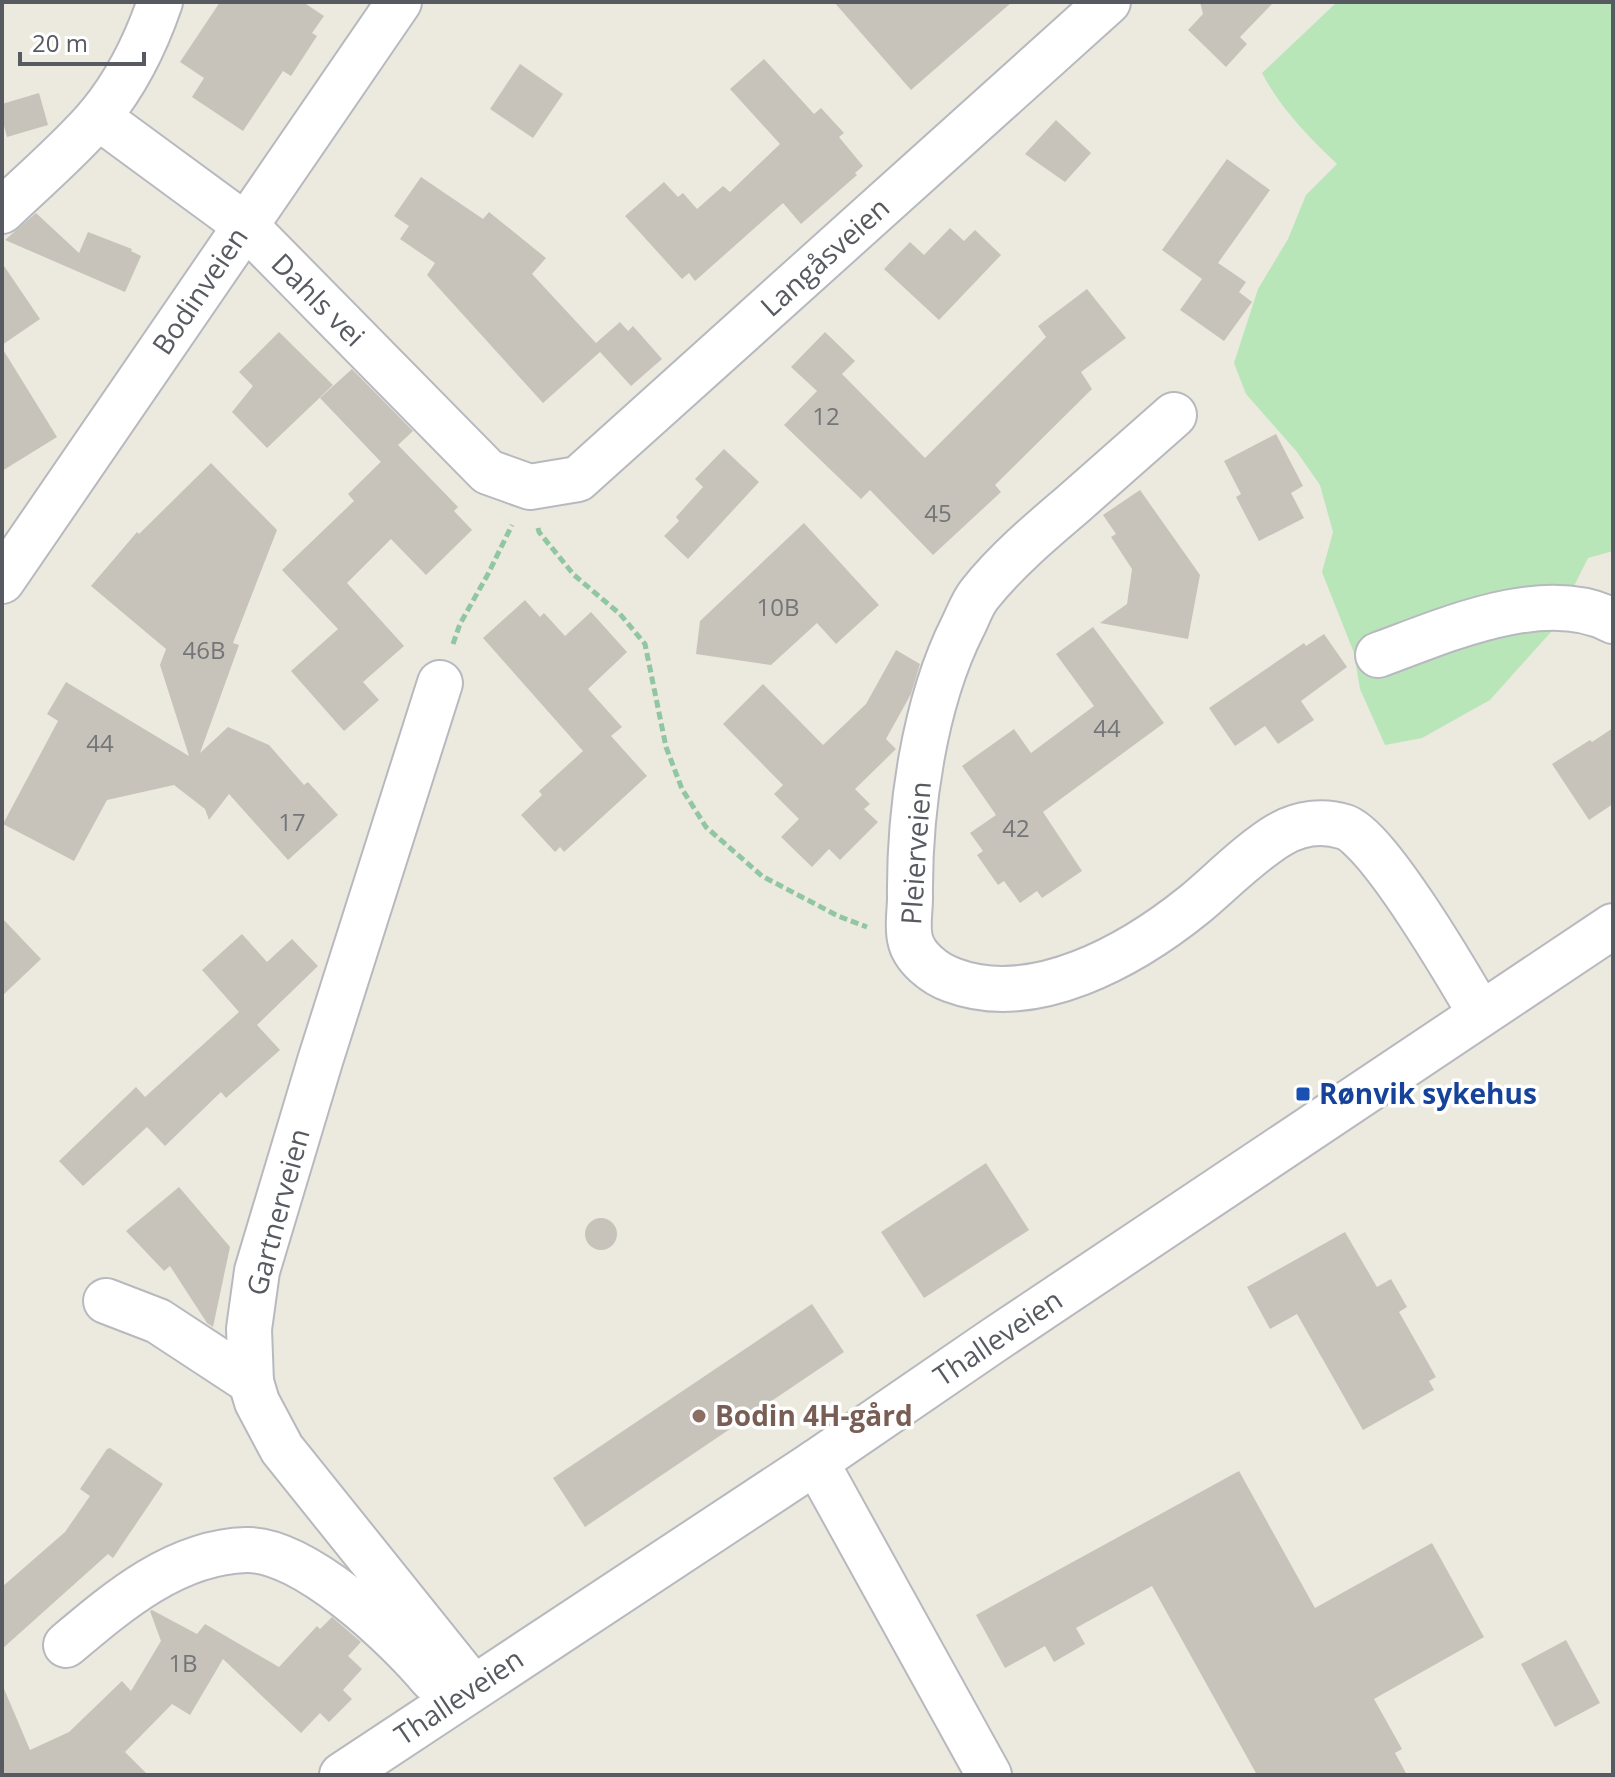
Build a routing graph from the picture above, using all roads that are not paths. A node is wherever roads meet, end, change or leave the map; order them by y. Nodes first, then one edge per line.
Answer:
1 (160, 2) edge
2 (399, 2) edge
3 (1108, 2) edge
4 (98, 117) junction
5 (2, 211) edge
6 (245, 225) junction
7 (1174, 415) dead end
8 (530, 487) joint
9 (2, 581) edge
10 (1613, 621) edge
11 (1378, 655) dead end
12 (440, 683) road end
13 (1613, 926) edge
14 (1480, 1013) junction
15 (106, 1301) dead end
16 (251, 1382) junction
17 (816, 1462) junction
18 (66, 1645) dead end
19 (462, 1695) junction
20 (342, 1775) edge
21 (989, 1775) edge

1 - 4 street
2 - 6 street, Bodinveien
3 - 8 street, Langåsveien
4 - 5 street
4 - 6 street, Dahls vei
6 - 8 street, Dahls vei
6 - 9 street, Bodinveien
7 - 14 street, Pleierveien
10 - 11 street
12 - 16 street, Gartnerveien
13 - 14 street, Thalleveien
14 - 17 street, Thalleveien
15 - 16 street
16 - 19 street, Gartnerveien
17 - 19 street, Thalleveien
17 - 21 street
18 - 19 street
19 - 20 street, Thalleveien

